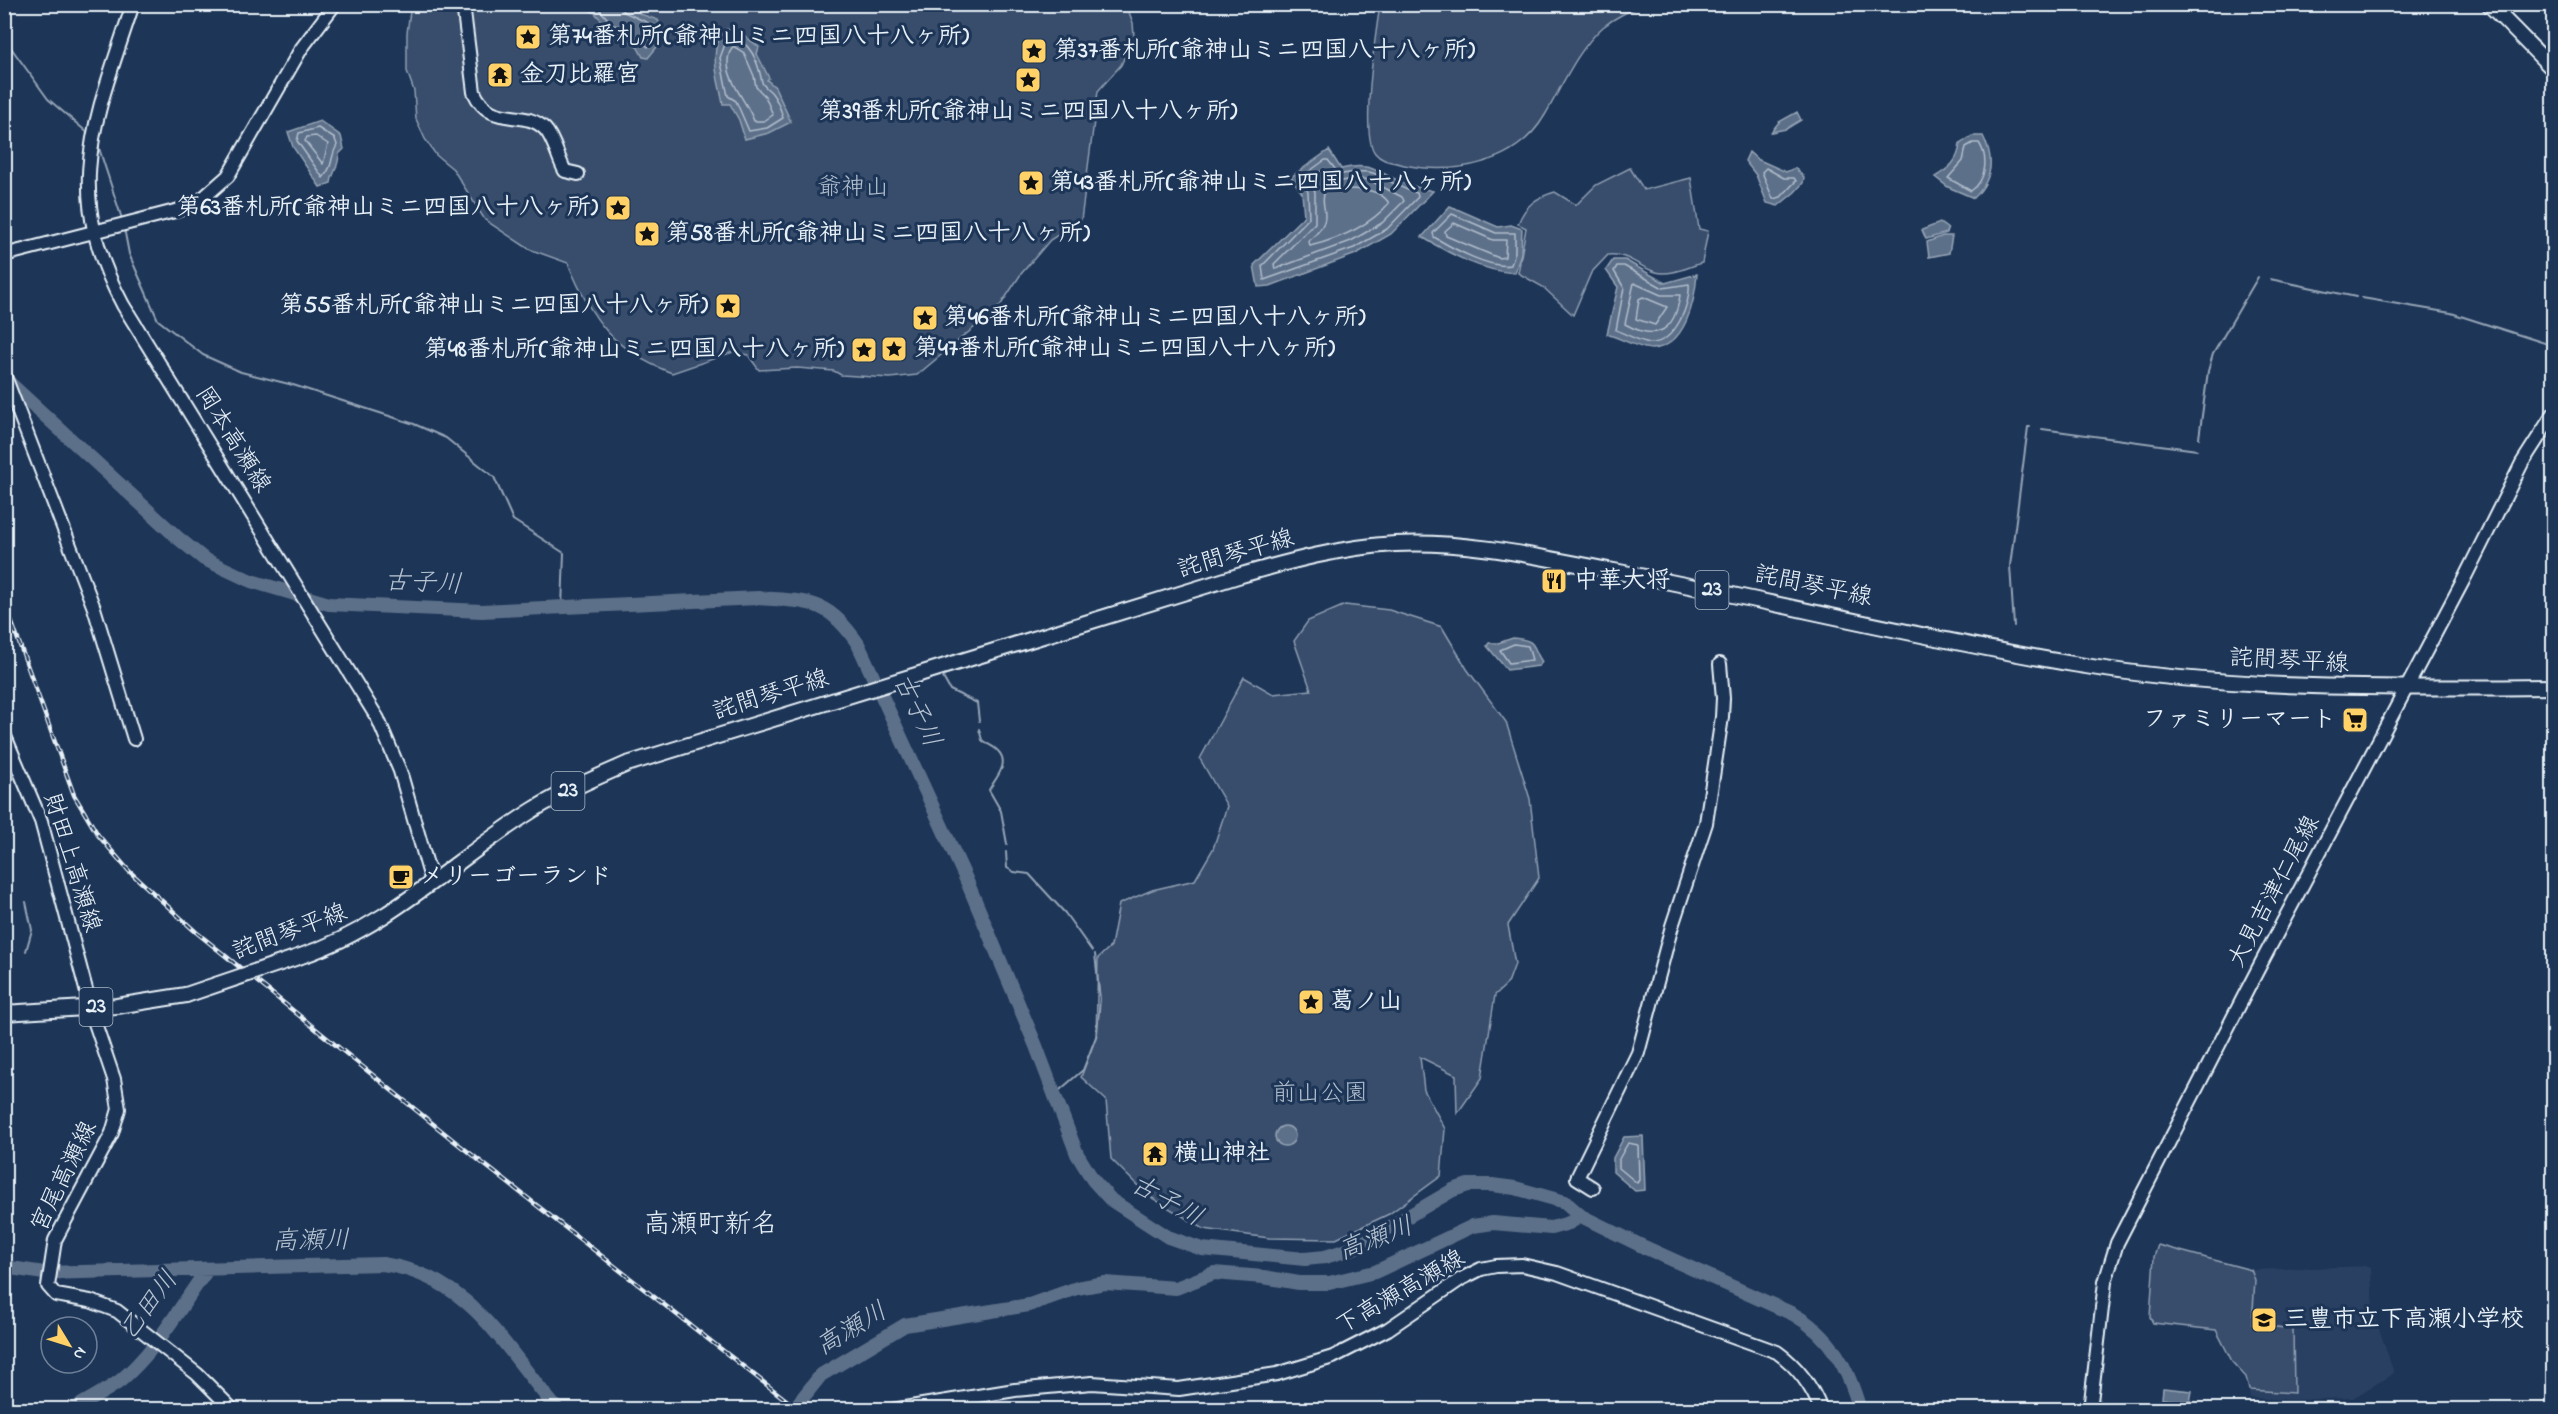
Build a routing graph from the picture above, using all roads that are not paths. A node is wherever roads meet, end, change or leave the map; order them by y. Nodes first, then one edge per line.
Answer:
1 (133, 4) edge
2 (335, 4) edge
3 (463, 4) edge
4 (2489, 4) edge
5 (2553, 70) edge
6 (578, 174) dead end
7 (93, 231) junction
8 (4, 255) edge
9 (4, 374) edge
10 (2553, 413) edge
11 (1720, 664) dead end
12 (2553, 687) edge
13 (2406, 688) junction
14 (4, 734) edge
15 (134, 739) dead end
16 (432, 882) junction
17 (91, 1007) junction
18 (4, 1013) edge
19 (1593, 1188) dead end
20 (233, 1410) edge
21 (892, 1410) edge
22 (1821, 1410) edge
23 (2090, 1410) edge

1 - 7 main road, 岡本高瀬線
2 - 7 main road
3 - 6 main road
4 - 5 main road
7 - 8 main road
7 - 16 main road, 岡本高瀬線
9 - 15 main road
10 - 13 main road, 大見吉津仁尾線
11 - 19 main road
12 - 13 main road, 詫間琴平線 / 23
13 - 16 main road, 詫間琴平線 / 23
13 - 23 main road, 大見吉津仁尾線
14 - 17 main road, 財田上高瀬線
16 - 17 main road, 詫間琴平線 / 23, bridge
17 - 18 main road, 詫間琴平線 / 23
17 - 20 main road, 宮尾高瀬線
21 - 22 main road, 下高瀬高瀬線

